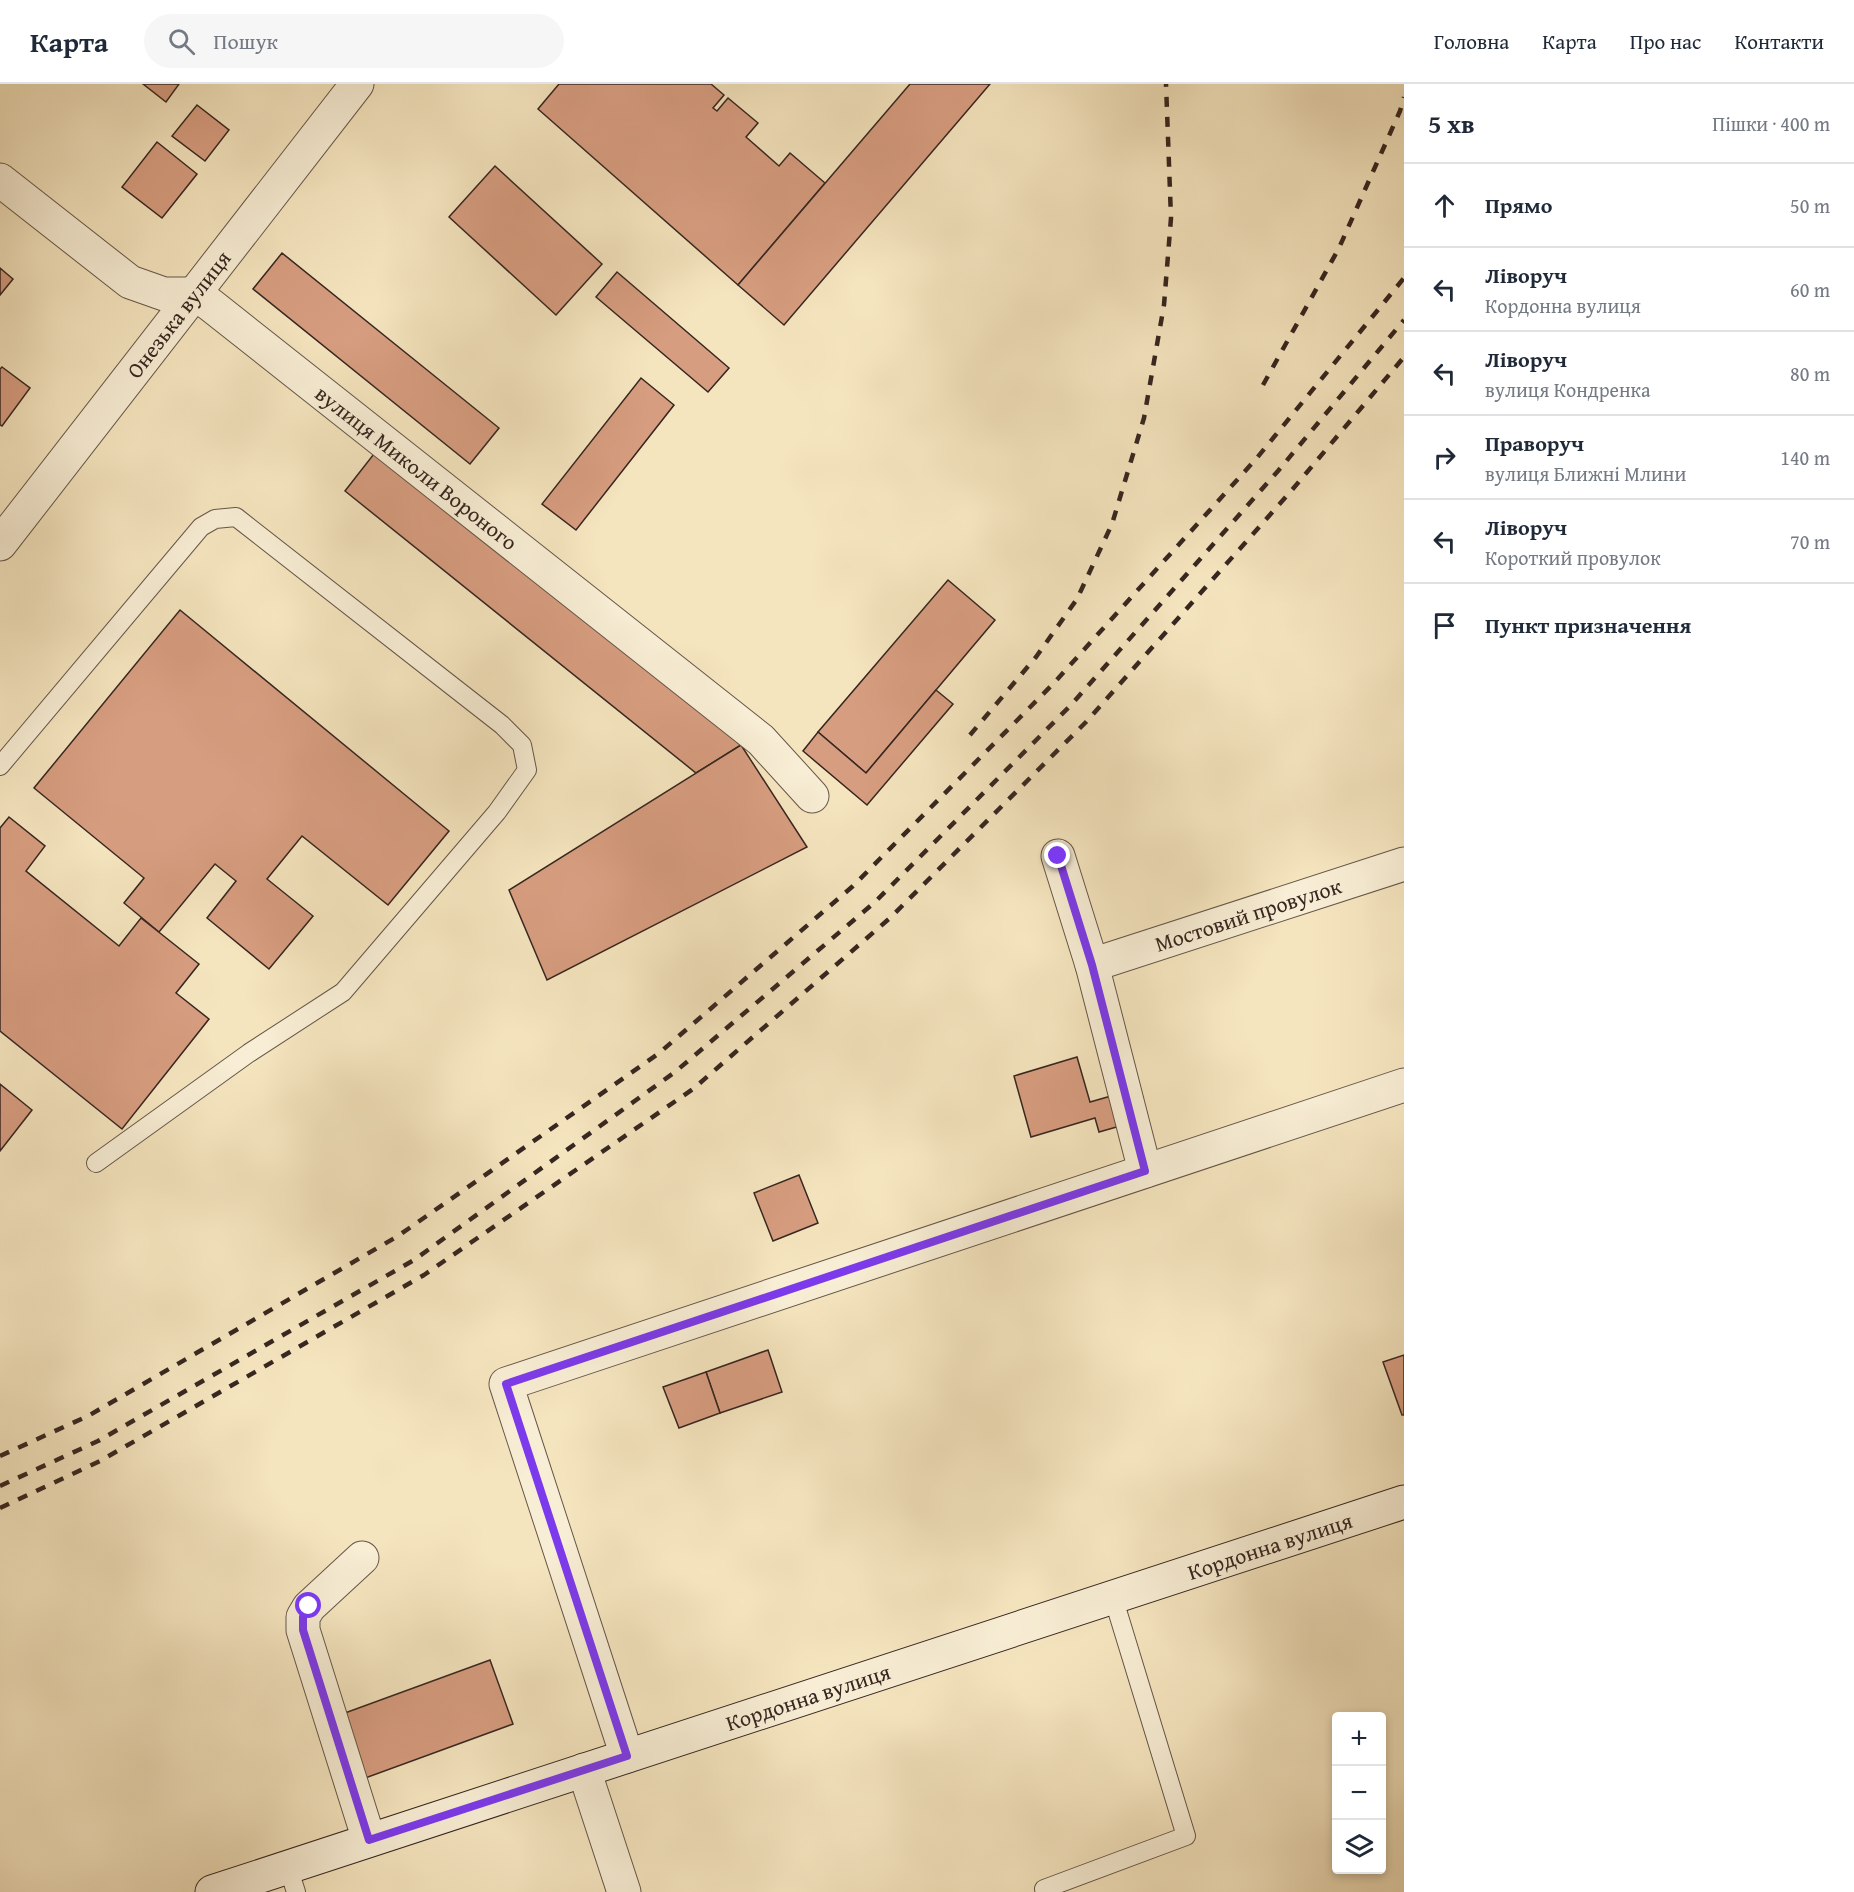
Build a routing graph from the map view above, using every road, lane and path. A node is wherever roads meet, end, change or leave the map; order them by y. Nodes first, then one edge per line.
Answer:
1 (357, 84) edge
2 (0, 180) edge
3 (196, 294) junction
4 (0, 544) edge
5 (0, 766) edge
6 (812, 796) dead end
7 (1058, 856) dead end
8 (1404, 864) edge
9 (1092, 965) junction
10 (1404, 1085) edge
11 (96, 1163) dead end
12 (1145, 1171) junction
13 (1404, 1502) edge
14 (362, 1558) dead end
15 (1113, 1597) junction
16 (627, 1756) junction
17 (584, 1770) junction
18 (369, 1840) junction
19 (292, 1880) edge
20 (1044, 1889) dead end
21 (212, 1892) edge
22 (624, 1892) edge

1 - 3 street, Онезька вулиця
2 - 3 street
3 - 4 street, Онезька вулиця
3 - 6 street, вулиця Миколи Вороного
5 - 11 lane
7 - 9 street
8 - 9 street, Мостовий провулок
9 - 12 street
10 - 12 street
12 - 16 street
13 - 15 street, Кордонна вулиця
14 - 18 street
15 - 16 street, Кордонна вулиця
15 - 20 lane
16 - 17 street, Кордонна вулиця
17 - 18 street, Кордонна вулиця
17 - 22 street
18 - 19 street, Кордонна вулиця
19 - 21 street, Кордонна вулиця

